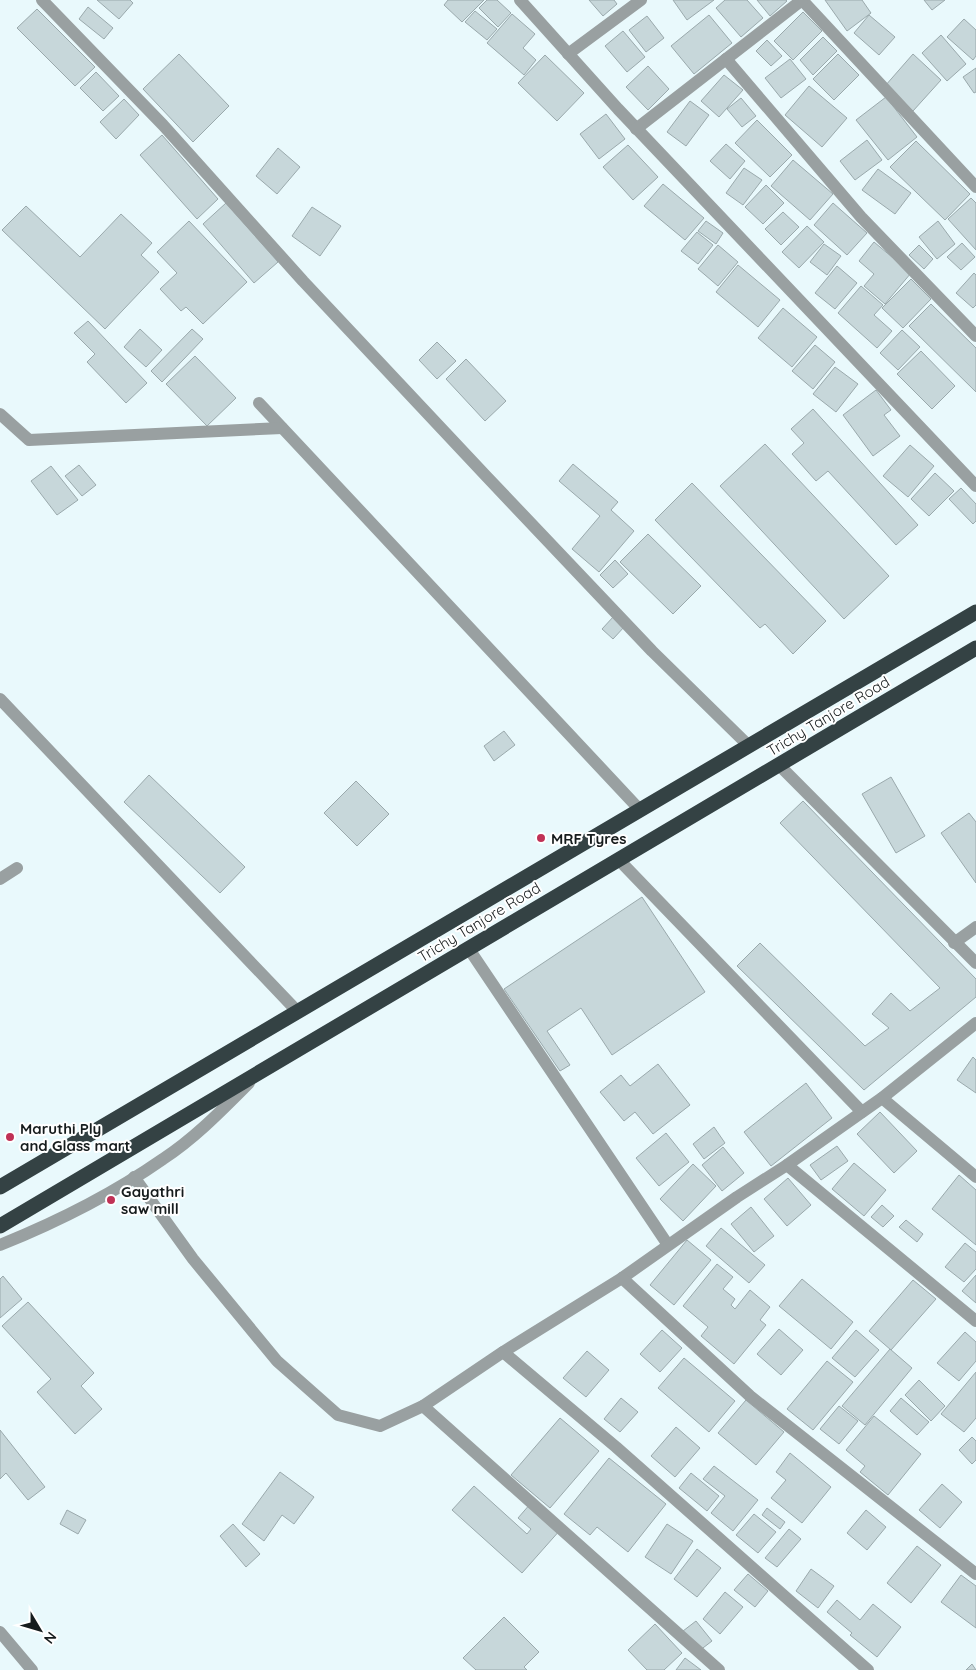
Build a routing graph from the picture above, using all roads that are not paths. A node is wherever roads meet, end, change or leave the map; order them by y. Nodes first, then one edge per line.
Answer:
1 (42, 0) edge
2 (520, 0) edge
3 (641, 0) edge
4 (802, 0) edge
5 (568, 54) junction
6 (726, 59) junction
7 (636, 129) junction
8 (976, 188) edge
9 (976, 336) edge
10 (259, 402) dead end
11 (0, 414) edge
12 (282, 428) junction
13 (976, 486) edge
14 (976, 612) edge
15 (976, 648) edge
16 (0, 699) edge
17 (749, 746) junction
18 (779, 765) junction
19 (640, 810) junction
20 (619, 860) junction
21 (17, 868) dead end
22 (0, 878) edge
23 (976, 927) edge
24 (954, 943) junction
25 (469, 949) junction
26 (976, 963) edge
27 (298, 1011) junction
28 (976, 1023) edge
29 (258, 1074) junction
30 (882, 1098) junction
31 (862, 1112) junction
32 (787, 1165) junction
33 (976, 1176) edge
34 (134, 1177) junction
35 (0, 1187) edge
36 (0, 1226) edge
37 (0, 1245) edge
38 (668, 1245) junction
39 (622, 1278) junction
40 (976, 1321) edge
41 (502, 1352) junction
42 (423, 1406) junction
43 (976, 1574) edge
44 (0, 1632) edge
45 (32, 1670) edge
46 (719, 1670) edge
47 (868, 1670) edge

1 - 17 street
2 - 5 street
3 - 5 street
4 - 6 street
4 - 8 street
5 - 7 street
6 - 7 street
6 - 9 street
7 - 13 street
10 - 12 street
11 - 12 street
12 - 19 street
14 - 17 highway, Trichy Tanjore Road
15 - 18 highway, Trichy Tanjore Road
16 - 27 street
17 - 19 highway, Trichy Tanjore Road
18 - 20 highway, Trichy Tanjore Road
18 - 24 street
19 - 27 highway, Trichy Tanjore Road
20 - 25 highway, Trichy Tanjore Road
20 - 31 street
21 - 22 street
23 - 24 street
24 - 26 street
25 - 29 highway, Trichy Tanjore Road
25 - 38 street
27 - 35 highway, Trichy Tanjore Road
28 - 30 street
29 - 34 street
29 - 36 highway, Trichy Tanjore Road
30 - 31 street
30 - 33 street
31 - 32 street
32 - 38 street
32 - 40 street
34 - 37 street
34 - 42 street
38 - 39 street
39 - 41 street
39 - 43 street
41 - 42 street
41 - 47 street
42 - 46 street
44 - 45 street

